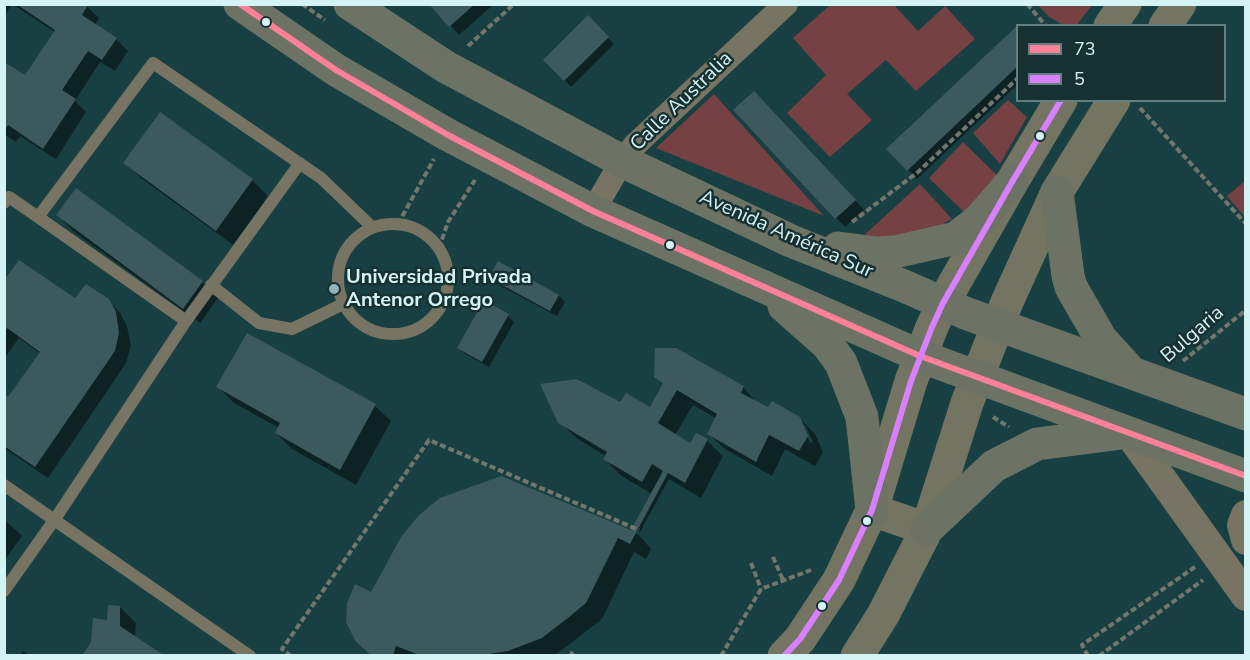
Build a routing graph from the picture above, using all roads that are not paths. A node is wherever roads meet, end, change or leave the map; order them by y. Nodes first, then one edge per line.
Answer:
1 (240, 4) edge
2 (350, 4) edge
3 (786, 4) edge
4 (1125, 4) edge
5 (1180, 4) edge
6 (1111, 24) edge
7 (1166, 24) edge
8 (1060, 102) edge
9 (1113, 102) edge
10 (622, 161) junction
11 (300, 163) junction
12 (1012, 182) junction
13 (1057, 192) junction
14 (4, 203) edge
15 (593, 211) junction
16 (38, 217) junction
17 (372, 227) junction
18 (791, 241) junction
19 (753, 284) junction
20 (211, 285) junction
21 (944, 303) junction
22 (343, 304) junction
23 (186, 321) junction
24 (998, 325) junction
25 (920, 356) junction
26 (977, 378) junction
27 (1149, 380) junction
28 (1245, 414) edge
29 (1128, 432) junction
30 (1245, 476) edge
31 (4, 485) edge
32 (872, 510) junction
33 (1245, 515) edge
34 (55, 519) junction
35 (927, 529) junction
36 (1245, 540) edge
37 (4, 591) edge
38 (1245, 596) edge
39 (250, 656) edge
40 (784, 656) edge
41 (857, 656) edge

1 - 15 main road
2 - 10 main road, Avenida América Sur
3 - 10 street, Calle Australia
4 - 6 main road
5 - 7 main road
8 - 12 main road
9 - 13 main road
10 - 15 street, Calle Australia
10 - 18 main road, Avenida América Sur
11 - 16 lane
11 - 17 lane
11 - 20 lane
12 - 18 main road
12 - 21 main road
13 - 24 main road
13 - 27 main road
14 - 16 lane
15 - 19 main road
16 - 23 lane
17 - 22 lane
17 - 22 lane
18 - 21 main road, Avenida América Sur
19 - 25 main road
19 - 32 main road
20 - 22 lane
20 - 23 lane
21 - 24 main road, Avenida América Sur
21 - 25 main road
23 - 34 lane
24 - 26 main road
24 - 27 main road, Avenida América Sur
25 - 26 main road
25 - 32 main road
26 - 29 main road
26 - 35 main road
27 - 28 main road, Avenida América Sur
29 - 30 main road
29 - 35 main road
29 - 38 street
31 - 34 lane
32 - 35 main road
32 - 40 main road
33 - 36 street
34 - 37 lane
34 - 39 lane
35 - 41 main road

